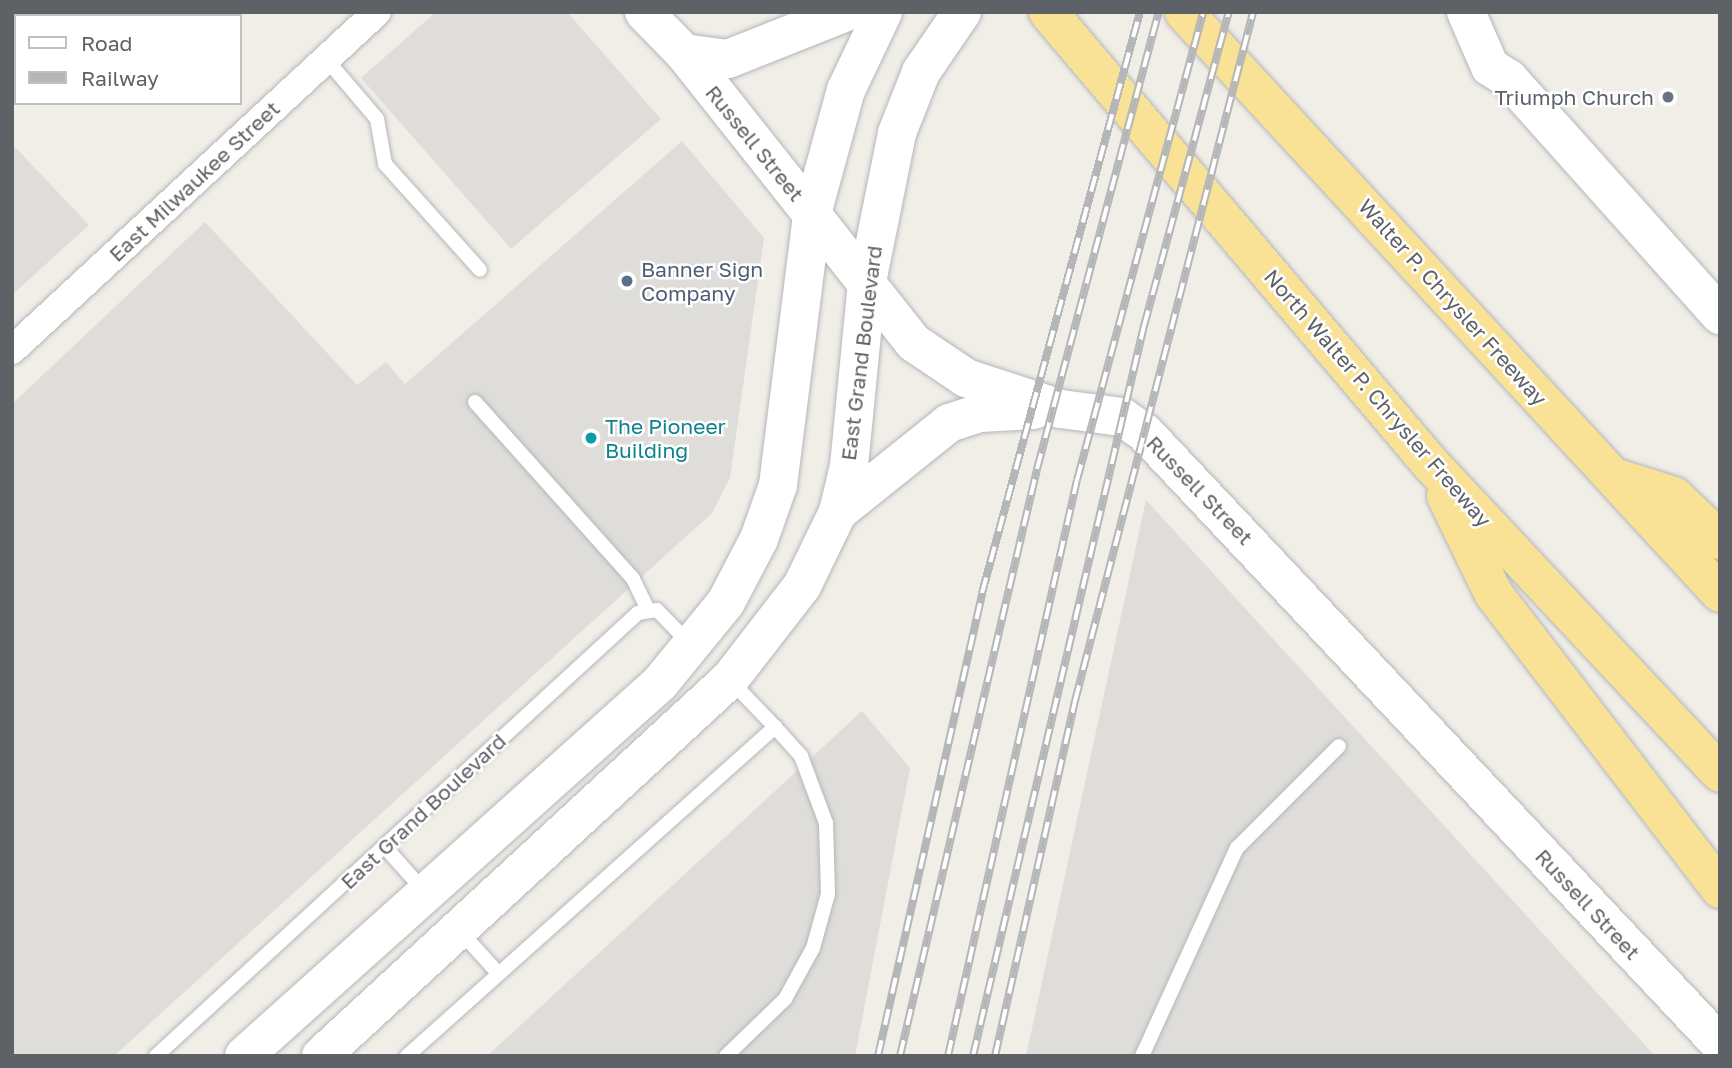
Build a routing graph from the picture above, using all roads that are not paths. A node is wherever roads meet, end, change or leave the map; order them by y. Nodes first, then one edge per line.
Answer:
1 (377, 12) edge
2 (638, 12) edge
3 (644, 12) edge
4 (846, 12) edge
5 (883, 12) edge
6 (1048, 12) edge
7 (1184, 12) edge
8 (1466, 12) edge
9 (1485, 12) edge
10 (959, 16) edge
11 (326, 59) junction
12 (684, 62) junction
13 (1509, 80) junction
14 (812, 214) junction
15 (480, 270) dead end
16 (867, 282) junction
17 (1720, 315) edge
18 (12, 350) edge
19 (475, 401) dead end
20 (1061, 409) junction
21 (1430, 463) junction
22 (1612, 475) junction
23 (838, 512) junction
24 (1720, 540) edge
25 (1720, 593) edge
26 (647, 608) junction
27 (691, 645) junction
28 (730, 679) junction
29 (775, 727) junction
30 (1339, 746) dead end
31 (1720, 773) edge
32 (385, 847) junction
33 (1720, 889) edge
34 (424, 891) junction
35 (458, 929) junction
36 (498, 973) junction
37 (1720, 1044) edge
38 (156, 1056) edge
39 (244, 1056) edge
40 (321, 1056) edge
41 (407, 1056) edge
42 (726, 1056) edge
43 (1142, 1056) edge

1 - 11 street, East Milwaukee Street
2 - 12 main road, Russell Street
3 - 12 main road, Russell Street
4 - 12 main road
5 - 14 main road
6 - 21 highway, North Walter P. Chrysler Freeway
7 - 22 highway, Walter P. Chrysler Freeway
8 - 13 main road
9 - 13 main road
10 - 16 main road, East Grand Boulevard
11 - 15 lane
11 - 18 street, East Milwaukee Street
12 - 14 main road, Russell Street
13 - 17 main road
14 - 16 main road, Russell Street
14 - 27 main road
16 - 20 main road, Russell Street
16 - 23 main road, East Grand Boulevard
19 - 26 lane
20 - 23 main road
20 - 37 main road, Russell Street
21 - 31 highway, North Walter P. Chrysler Freeway
21 - 33 highway
22 - 24 highway
22 - 25 highway, Walter P. Chrysler Freeway
23 - 28 main road, East Grand Boulevard
26 - 27 lane
26 - 32 lane, East Grand Boulevard
27 - 28 main road
27 - 34 main road
28 - 29 lane
28 - 35 main road, East Grand Boulevard
29 - 36 lane
29 - 42 lane
30 - 43 lane
32 - 34 lane
32 - 38 lane, East Grand Boulevard
34 - 35 main road
34 - 39 main road
35 - 36 lane
35 - 40 main road, East Grand Boulevard
36 - 41 lane

